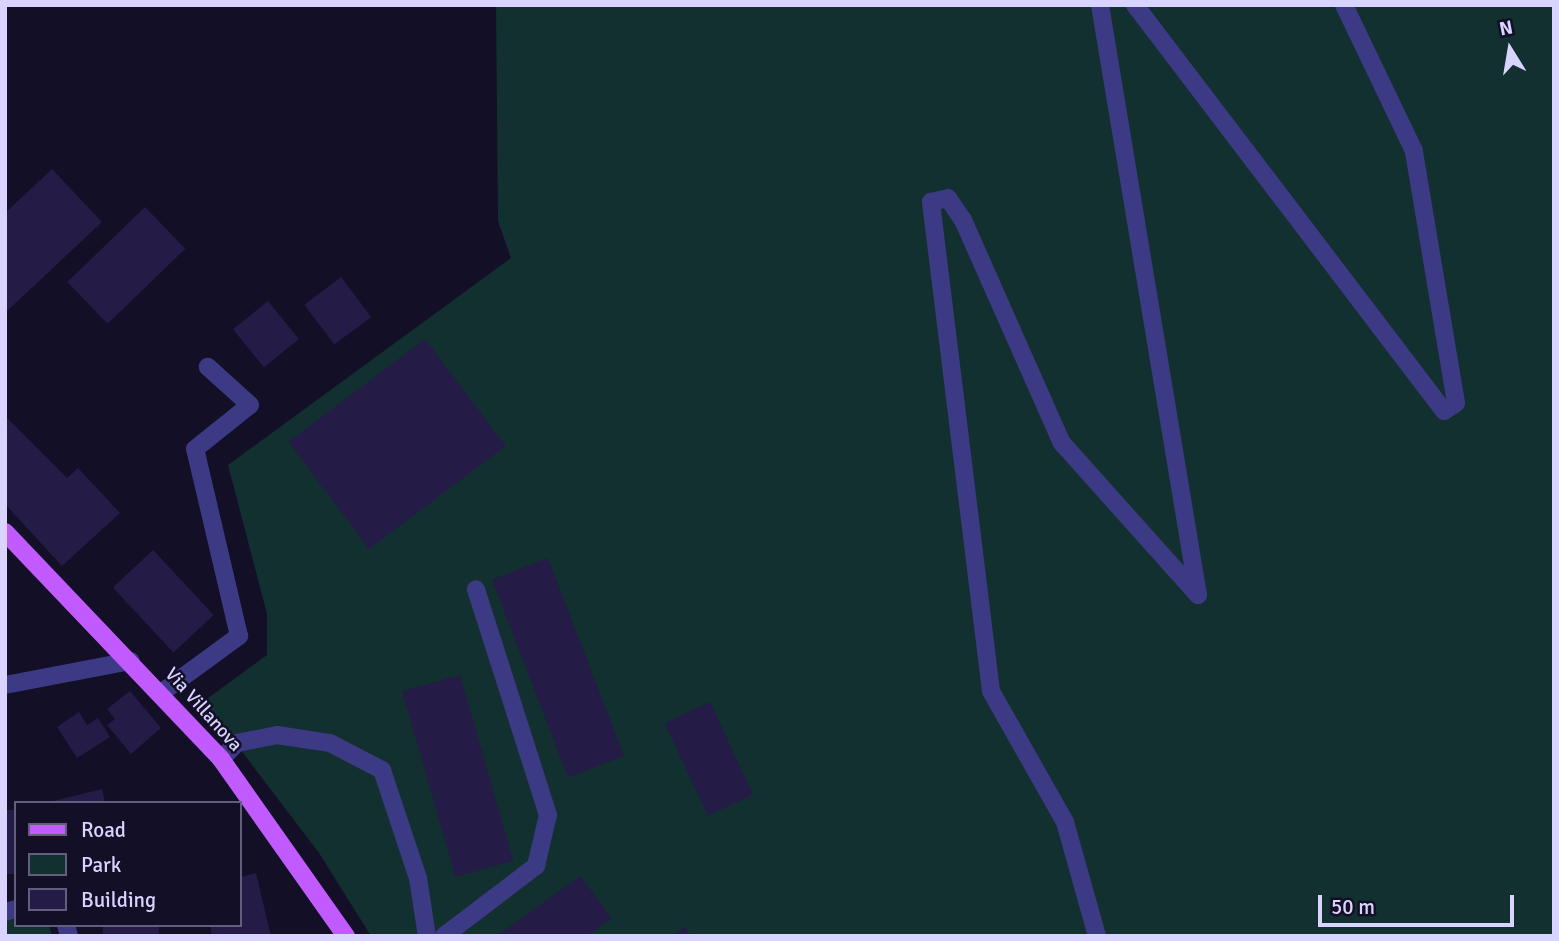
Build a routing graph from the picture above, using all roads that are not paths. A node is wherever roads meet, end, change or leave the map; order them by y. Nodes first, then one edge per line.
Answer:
1 (1100, 5) edge
2 (1135, 5) edge
3 (1344, 5) edge
4 (208, 367) dead end
5 (5, 532) edge
6 (476, 589) dead end
7 (131, 661) junction
8 (5, 685) edge
9 (161, 693) junction
10 (221, 759) junction
11 (346, 936) edge
12 (427, 936) edge
13 (444, 936) edge
14 (1097, 936) edge

1 - 14 street
2 - 3 street
4 - 9 street
5 - 7 main road, Via Villanova
6 - 13 street
7 - 8 street
7 - 9 main road, Via Villanova
9 - 10 main road, Via Villanova
10 - 11 main road, Via Villanova
10 - 12 street

